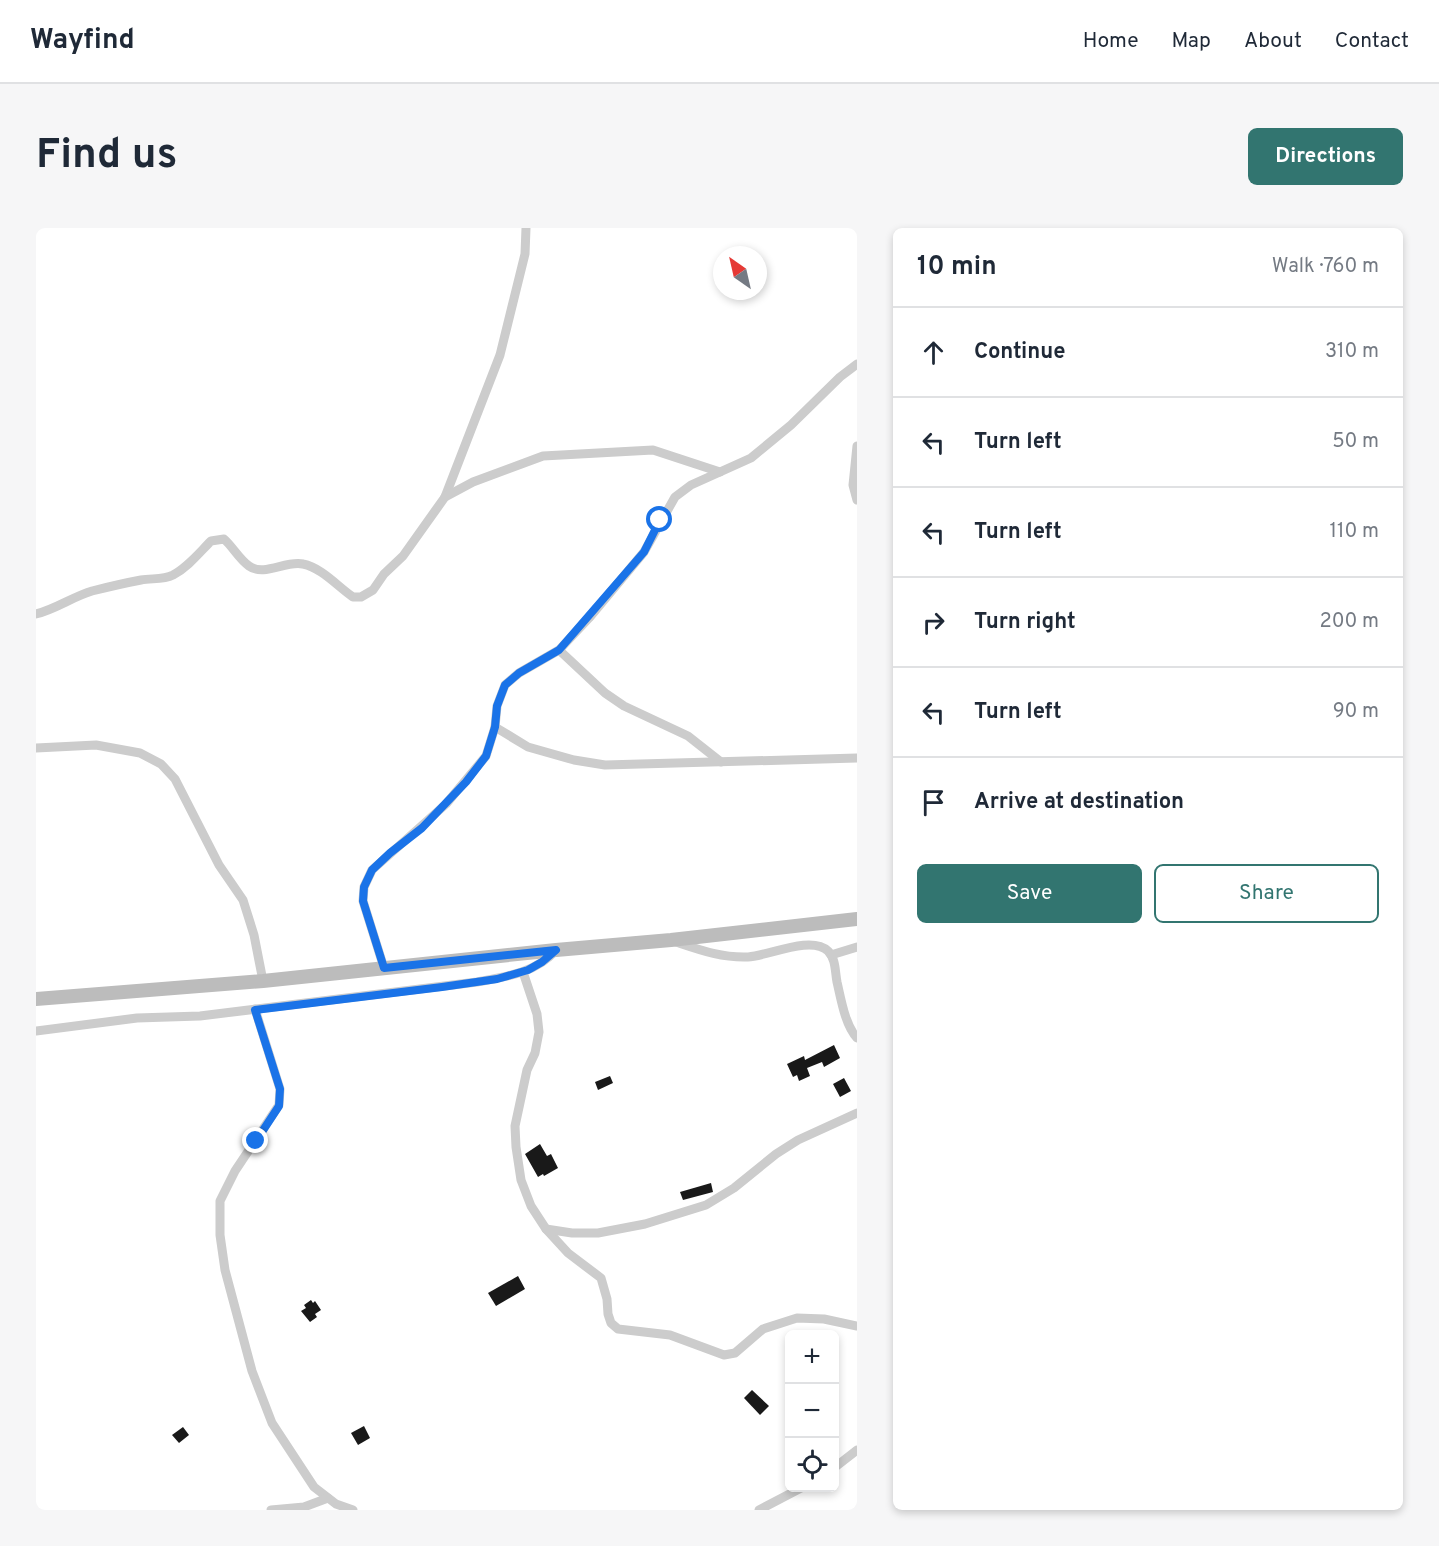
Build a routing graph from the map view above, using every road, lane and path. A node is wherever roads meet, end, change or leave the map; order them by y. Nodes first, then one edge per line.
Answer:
1 (526, 228) edge
2 (857, 363) edge
3 (857, 446) edge
4 (720, 472) junction
5 (445, 497) junction
6 (857, 500) edge
7 (36, 614) edge
8 (559, 650) junction
9 (495, 727) junction
10 (36, 748) edge
11 (857, 758) edge
12 (721, 762) junction
13 (857, 918) edge
14 (671, 940) junction
15 (857, 947) edge
16 (556, 950) junction
17 (831, 955) junction
18 (384, 968) junction
19 (523, 972) junction
20 (263, 981) junction
21 (36, 999) edge
22 (255, 1010) junction
23 (36, 1031) edge
24 (857, 1038) edge
25 (857, 1113) edge
26 (546, 1229) junction
27 (857, 1326) edge
28 (857, 1450) edge
29 (839, 1464) edge
30 (793, 1492) edge
31 (328, 1498) junction
32 (271, 1510) edge
33 (353, 1510) edge
34 (759, 1510) edge

1 - 5 street
2 - 4 street
3 - 6 street
4 - 5 street
4 - 8 street
5 - 7 street
8 - 9 street
8 - 12 street
9 - 12 street
9 - 18 street
10 - 20 street
11 - 12 street
13 - 14 main road
14 - 16 main road
14 - 17 street
15 - 17 street
16 - 18 main road
16 - 19 street
17 - 24 street
18 - 20 main road
19 - 22 street
19 - 26 street
20 - 21 main road
22 - 23 street
22 - 31 street
25 - 26 street
26 - 27 street
28 - 29 street
30 - 34 street
31 - 32 street
31 - 33 street

